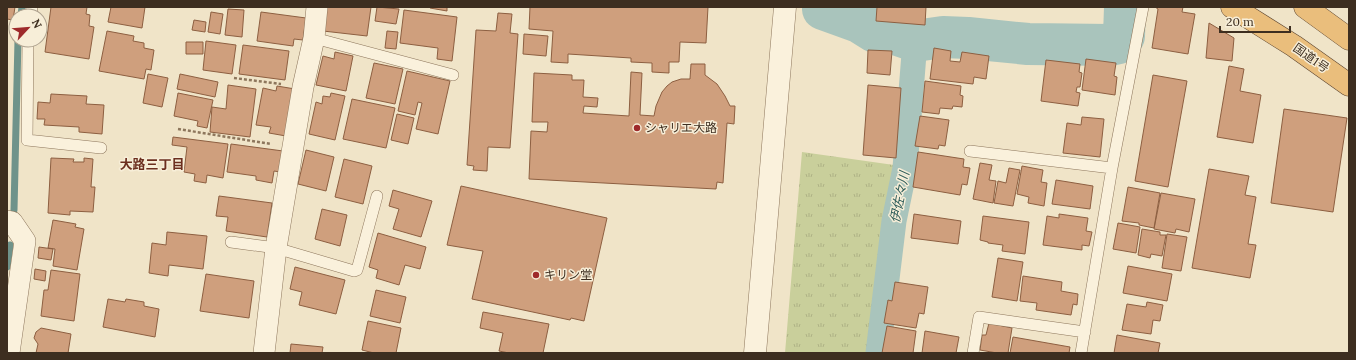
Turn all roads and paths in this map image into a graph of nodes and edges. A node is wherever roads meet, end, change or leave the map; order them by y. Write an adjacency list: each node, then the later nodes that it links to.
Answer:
1 (317, 7): 6 (street)
2 (785, 7): 25 (street)
3 (1143, 7): 17 (lane)
4 (1232, 7): 11 (highway, 国道1号)
5 (1304, 7): 7 (highway)
6 (314, 38): 9 (lane); 12 (street)
7 (1349, 39)
8 (28, 48): 15 (lane)
9 (453, 75)
10 (234, 78): 12 (path)
11 (1349, 85)
12 (303, 88): 14 (street)
13 (178, 129): 14 (path)
14 (293, 147): 21 (street)
15 (101, 148)
16 (970, 151): 17 (lane)
17 (1112, 168): 22 (lane)
18 (377, 196): 21 (lane)
19 (7, 221): 23 (street)
20 (231, 242): 21 (lane)
21 (276, 248): 24 (street)
22 (1085, 332): 26 (lane); 27 (lane)
23 (9, 353)
24 (264, 353)
25 (755, 353)
26 (973, 353)
27 (1081, 353)

